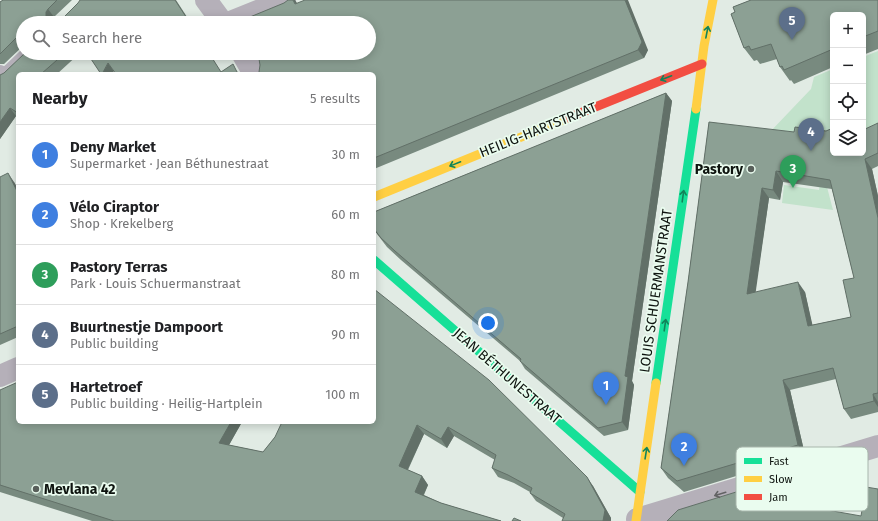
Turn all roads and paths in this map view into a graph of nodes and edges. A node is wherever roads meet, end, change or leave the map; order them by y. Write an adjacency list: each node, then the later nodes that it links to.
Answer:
1 (206, 0): 4 (street)
2 (285, 0): 5 (street)
3 (713, 0): 8 (street, LOUIS SCHUERMANSTRAAT, one-way to 3)
4 (218, 16)
5 (245, 16)
6 (20, 60): 9 (lane)
7 (246, 60): 10 (street)
8 (702, 64): 11 (street, HEILIG-HARTSTRAAT, one-way to 11); 18 (street, LOUIS SCHUERMANSTRAAT, one-way to 8)
9 (0, 72)
10 (253, 72)
11 (376, 196)
12 (376, 262): 18 (street, JEAN BÉTHUNESTRAAT)
13 (16, 369): 14 (street)
14 (0, 376)
15 (878, 446): 16 (street, one-way to 16)
16 (868, 449)
17 (736, 490): 19 (street, one-way to 19)
18 (640, 492): 19 (street, LOUIS SCHUERMANSTRAAT)
19 (637, 520)

